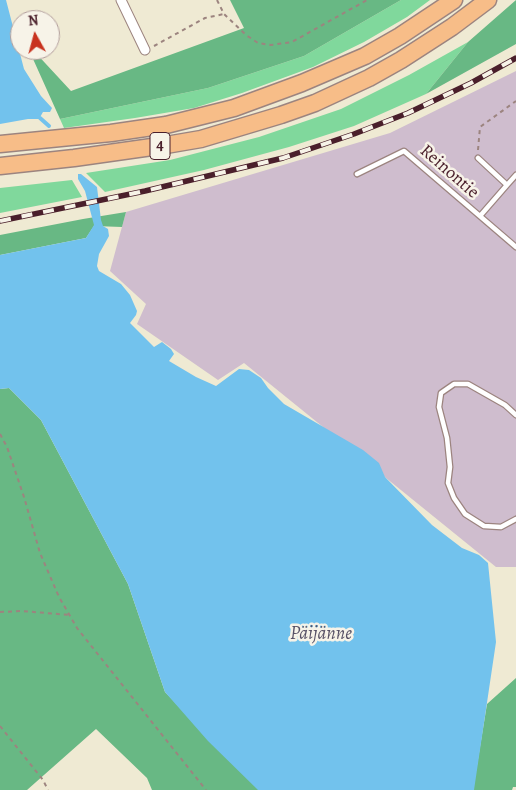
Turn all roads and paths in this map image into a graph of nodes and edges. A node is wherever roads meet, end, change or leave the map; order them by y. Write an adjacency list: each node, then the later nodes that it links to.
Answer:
1 (121, 0): 7 (street)
2 (217, 0): 6 (path)
3 (366, 0): 6 (path)
4 (454, 0): 9 (highway, 4)
5 (488, 0): 11 (highway, 4)
6 (224, 14): 7 (path)
7 (145, 50)
8 (516, 101): 10 (path)
9 (0, 144)
10 (478, 158): 14 (lane)
11 (0, 166)
12 (356, 174): 15 (lane, Reinontie)
13 (516, 175): 14 (lane)
14 (508, 185): 15 (lane)
15 (480, 216): 16 (lane, Reinontie)
16 (516, 248)
17 (516, 415): 19 (lane)
18 (0, 434): 21 (path)
19 (516, 519)
20 (0, 612): 21 (path)
21 (70, 615): 24 (path)
22 (0, 726): 23 (path)
23 (48, 790)
24 (206, 790)

